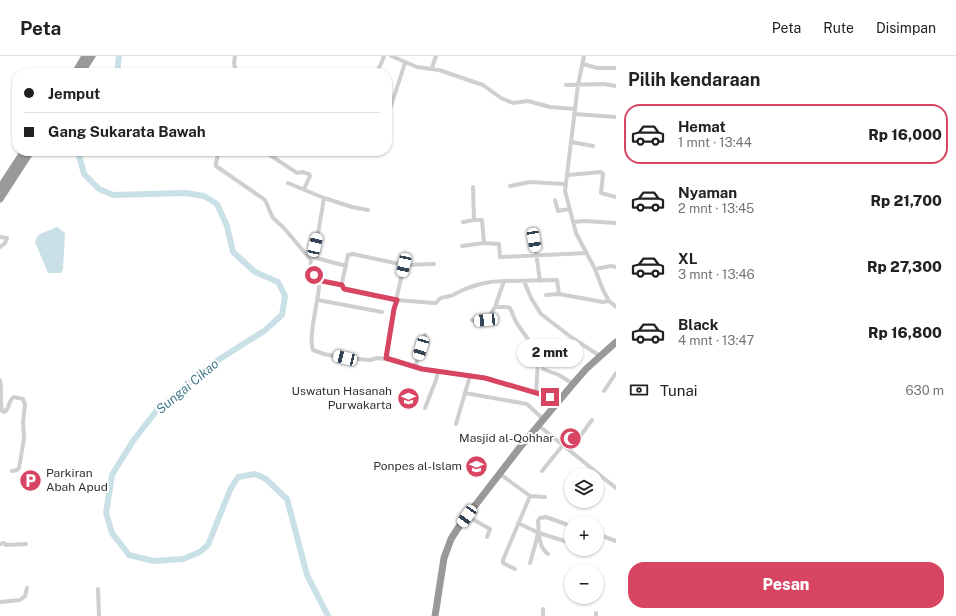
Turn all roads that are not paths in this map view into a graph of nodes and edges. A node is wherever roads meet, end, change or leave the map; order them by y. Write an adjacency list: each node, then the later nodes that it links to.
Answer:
1 (85, 56): 10 (highway)
2 (92, 56): 11 (highway)
3 (235, 56): 12 (street)
4 (384, 56): 13 (street)
5 (391, 56): 8 (street)
6 (436, 56): 14 (street)
7 (584, 56): 9 (street)
8 (405, 63): 14 (street); 19 (street)
9 (583, 64): 15 (street); 17 (street)
10 (78, 68)
11 (85, 68)
12 (235, 68)
13 (379, 68)
14 (432, 68): 20 (street)
15 (616, 68)
16 (566, 85): 17 (street)
17 (578, 85): 18 (street); 20 (street)
18 (616, 86)
19 (392, 96)
20 (575, 112): 21 (street); 22 (street)
21 (616, 117)
22 (571, 142): 23 (street); 28 (street)
23 (592, 146)
24 (21, 156): 33 (highway)
25 (28, 156): 37 (highway)
26 (218, 156): 52 (street)
27 (272, 156): 34 (street)
28 (568, 175): 30 (street); 35 (street)
29 (288, 183): 34 (street)
30 (565, 184): 31 (street); 39 (street)
31 (510, 186)
32 (474, 187): 41 (street)
33 (0, 188)
34 (304, 189): 36 (street)
35 (616, 197)
36 (324, 198): 40 (street); 52 (street)
37 (0, 199)
38 (555, 200): 39 (street)
39 (569, 209): 43 (street)
40 (368, 210)
41 (474, 220): 42 (street); 47 (street)
42 (463, 222)
43 (572, 222): 44 (street); 50 (street)
44 (616, 223)
45 (533, 231): 51 (street)
46 (0, 237): 49 (street)
47 (484, 243): 48 (street); 51 (street)
48 (462, 246)
49 (0, 247)
50 (587, 253): 51 (street); 57 (street)
51 (536, 255): 60 (street)
52 (312, 258): 55 (street); 58 (street)
53 (434, 264): 54 (street)
54 (404, 265): 55 (street); 66 (street)
55 (346, 266): 62 (street)
56 (616, 267): 57 (street)
57 (595, 269): 67 (street)
58 (317, 280): 62 (street); 65 (street)
59 (504, 281): 61 (street); 66 (street); 68 (street)
60 (540, 281): 61 (street); 63 (street)
61 (524, 282): 74 (street)
62 (342, 285): 66 (street)
63 (559, 294): 64 (street); 67 (street)
64 (546, 295)
65 (318, 300): 70 (street); 75 (street)
66 (397, 300): 75 (street)
67 (609, 301): 69 (street)
68 (495, 307): 71 (street); 85 (street)
69 (616, 307)
70 (382, 312)
71 (472, 320)
72 (425, 335): 76 (street)
73 (616, 342): 74 (highway)
74 (600, 356): 82 (highway)
75 (386, 358): 76 (street)
76 (415, 367): 78 (street)
77 (543, 369): 82 (street)
78 (438, 372): 80 (street); 87 (street)
79 (616, 373): 83 (street)
80 (470, 376): 84 (street); 85 (street)
81 (0, 380): 93 (street)
82 (572, 384): 86 (highway)
83 (604, 391)
84 (465, 393): 89 (street); 90 (street)
85 (536, 393): 86 (street)
86 (559, 401): 90 (highway)
87 (425, 408)
88 (592, 420): 92 (street)
89 (456, 424)
90 (541, 424): 91 (street); 95 (highway)
91 (562, 445): 92 (street); 94 (street)
92 (570, 450): 96 (street)
93 (12, 471)
94 (542, 471)
95 (500, 474): 97 (street); 99 (highway)
96 (616, 488)
97 (530, 496): 98 (street); 100 (street)
98 (545, 497)
99 (467, 516): 103 (street); 117 (highway)
100 (518, 523): 102 (street); 111 (street)
101 (564, 524): 102 (street)
102 (539, 533): 105 (street); 109 (street); 110 (street)
103 (487, 537)
104 (604, 537): 106 (street)
105 (564, 541)
106 (616, 541)
107 (0, 544): 108 (street)
108 (26, 544)
109 (548, 554)
110 (530, 563)
111 (515, 569)
112 (26, 588): 114 (street)
113 (98, 589): 116 (street)
114 (0, 602)
115 (544, 609): 118 (street)
116 (99, 616)
117 (435, 616)
118 (543, 616)

